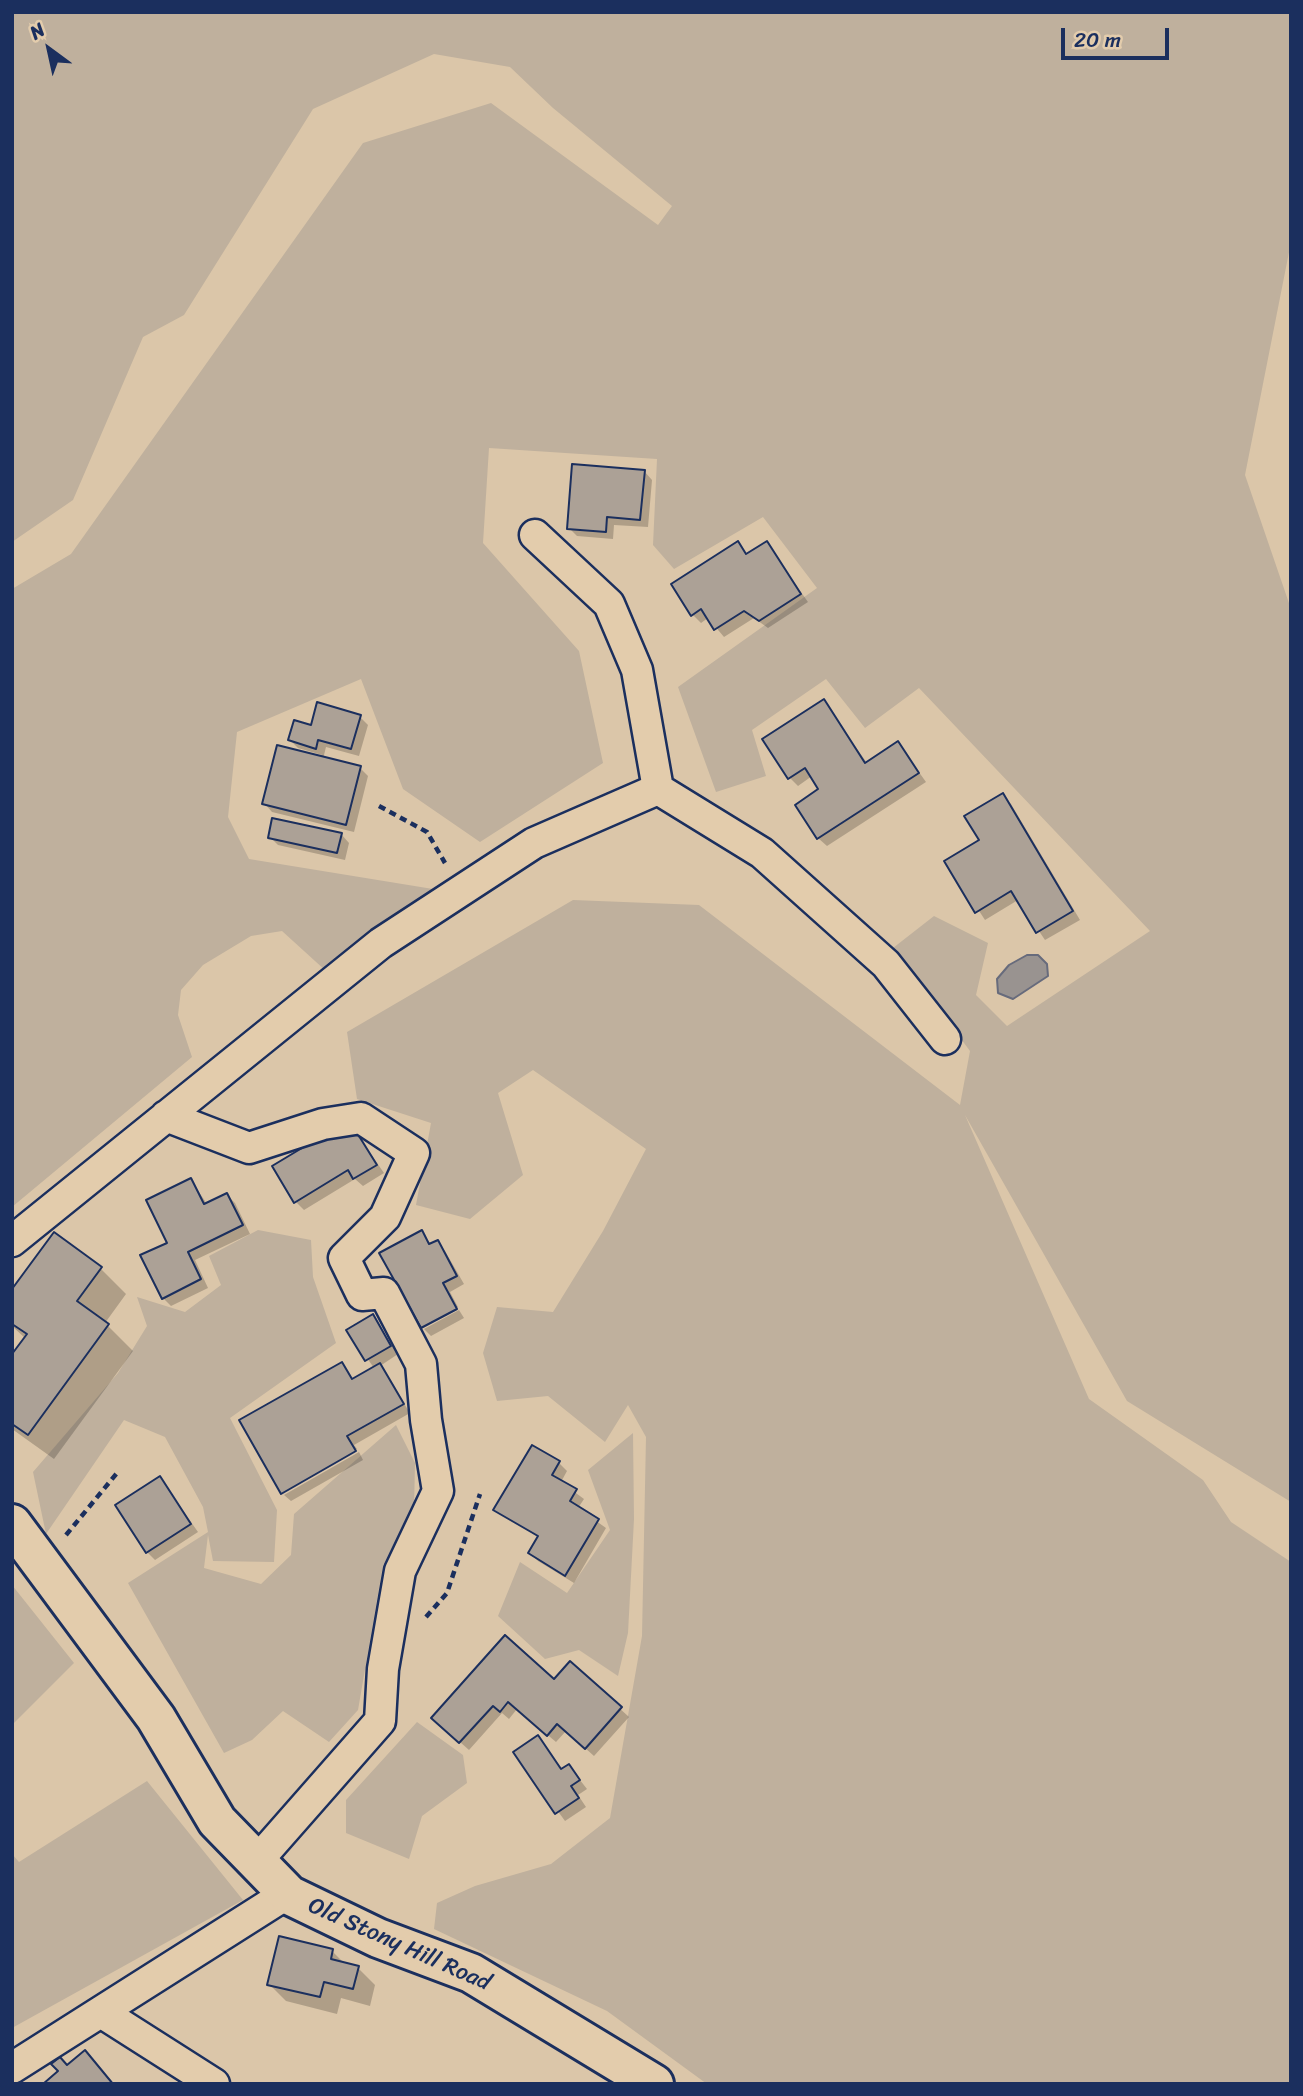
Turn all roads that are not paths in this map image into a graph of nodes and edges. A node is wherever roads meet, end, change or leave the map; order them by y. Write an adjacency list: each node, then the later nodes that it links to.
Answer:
1 (535, 535): 2 (street)
2 (658, 789): 3 (street); 4 (street)
3 (945, 1039)
4 (166, 1116): 5 (street); 7 (street)
5 (12, 1241)
6 (12, 1524): 7 (street, Old Stony Hill Road)
7 (257, 1861): 8 (street, Old Stony Hill Road)
8 (288, 1893): 9 (street); 12 (street, Old Stony Hill Road)
9 (101, 2012): 10 (street); 11 (street)
10 (12, 2068)
11 (214, 2084)
12 (654, 2084)

